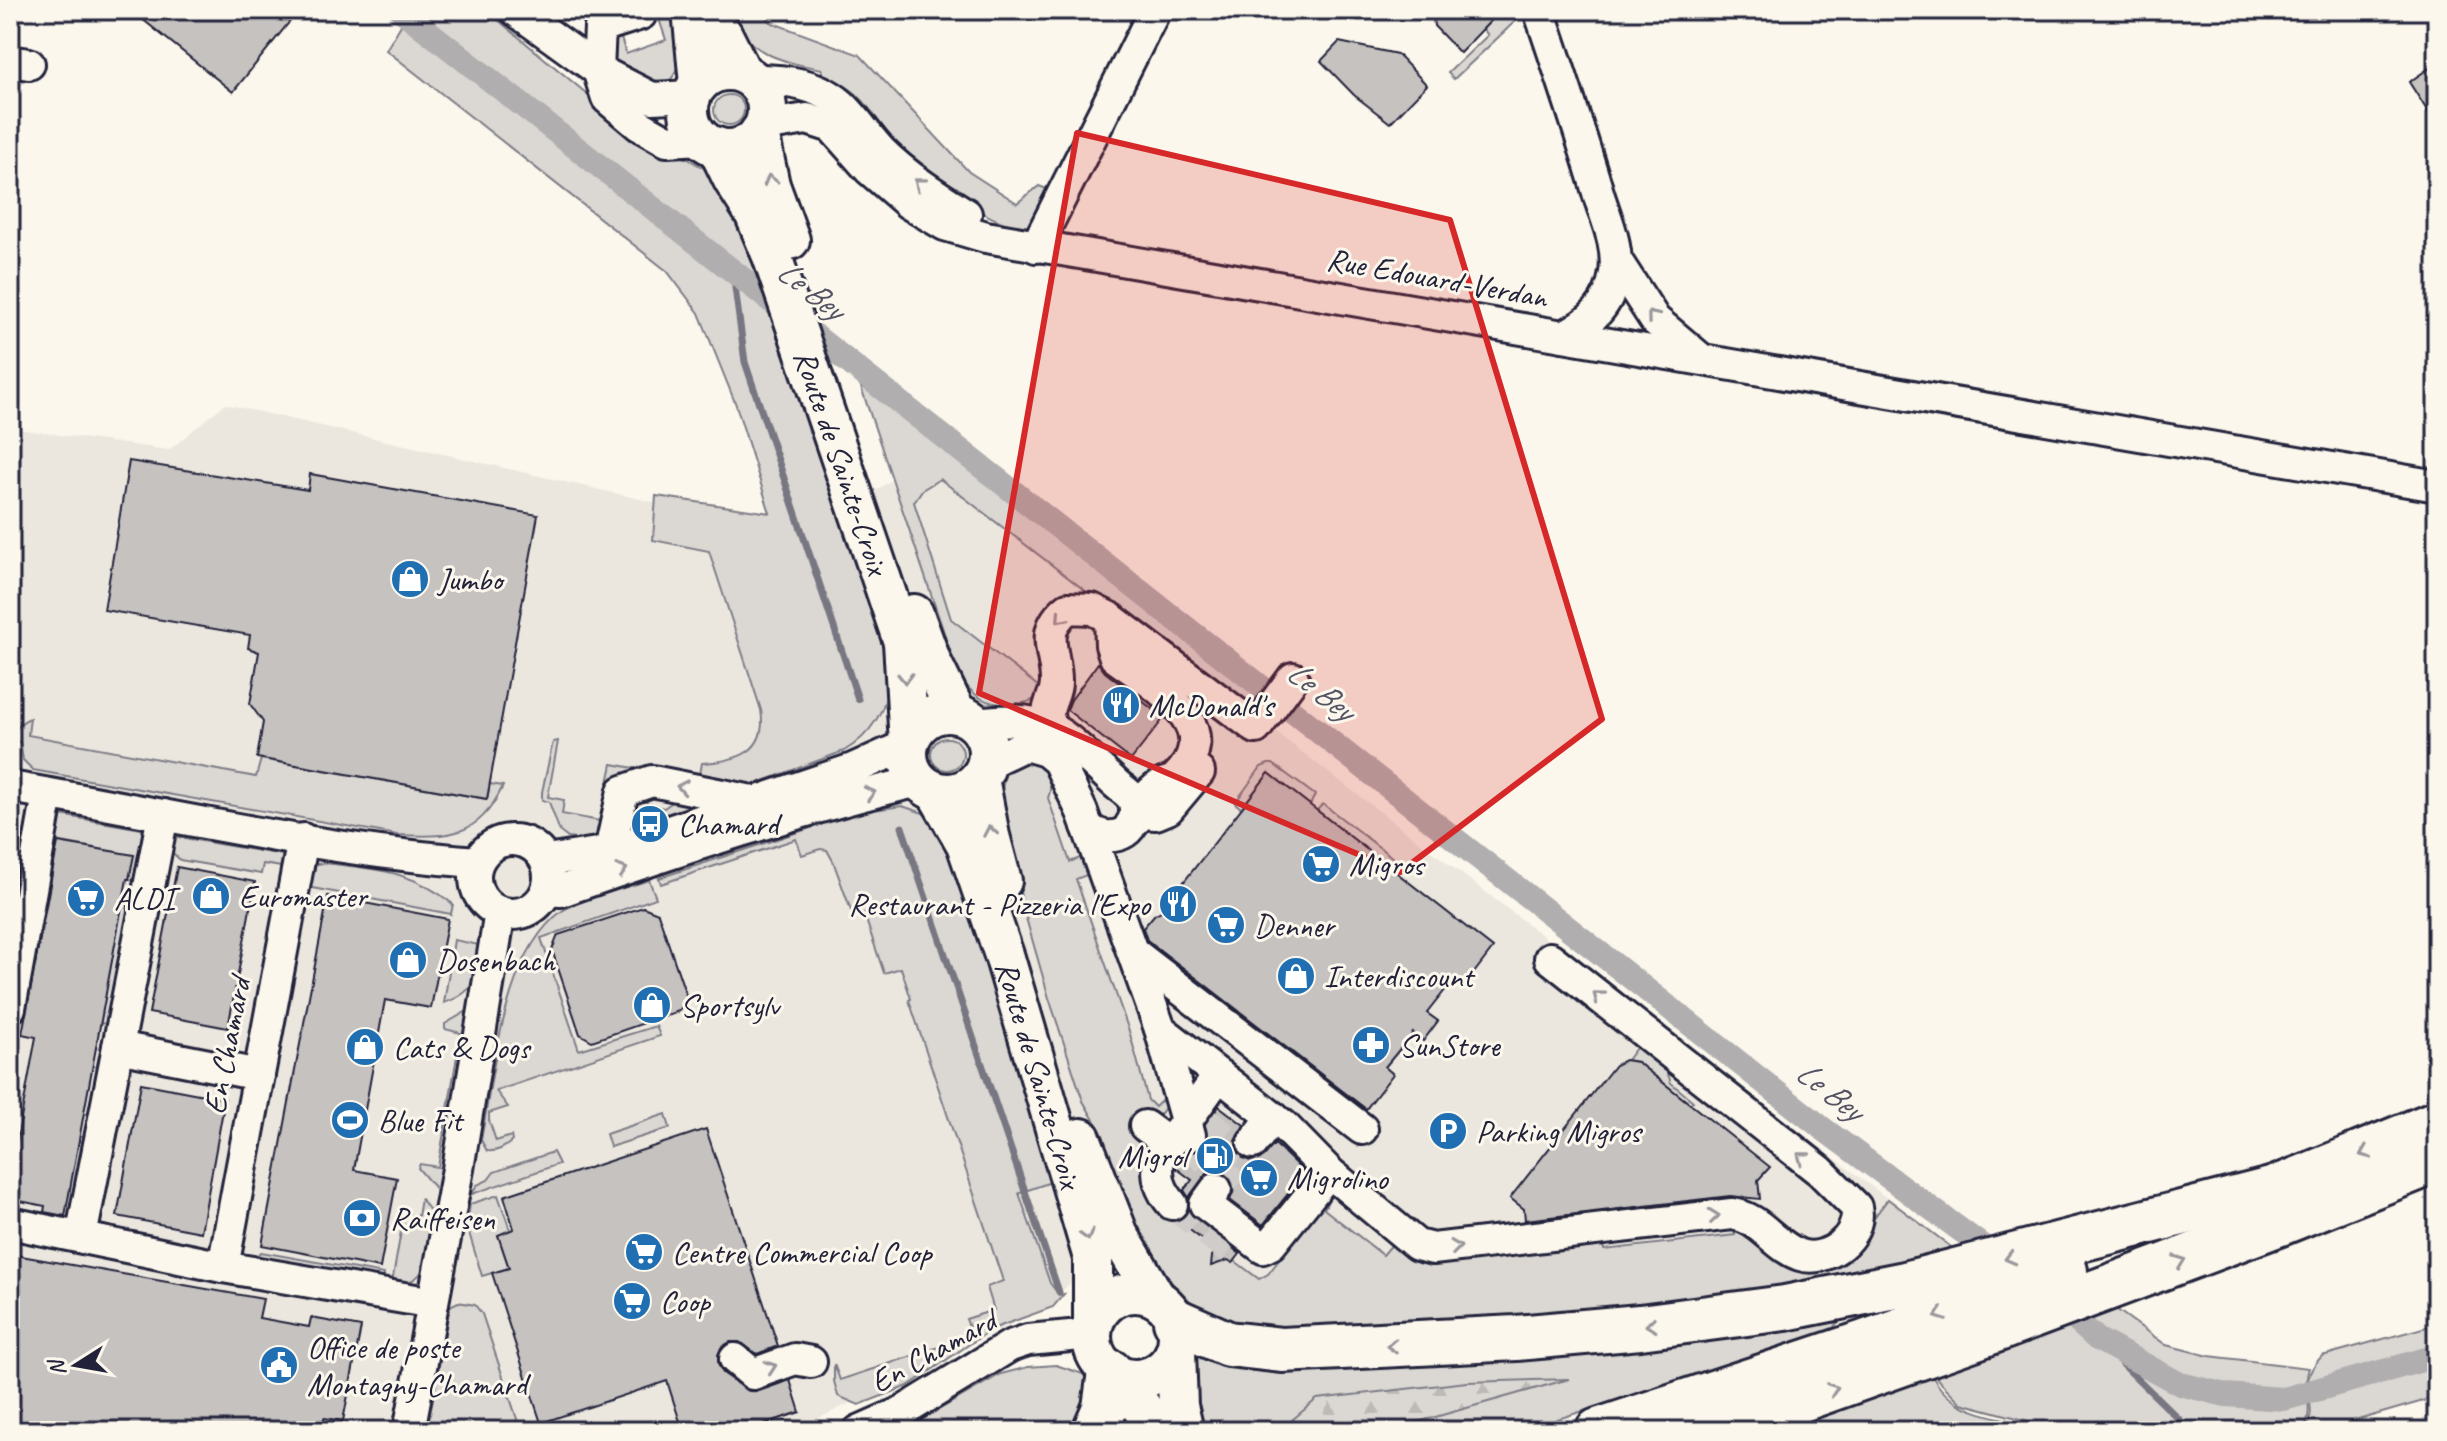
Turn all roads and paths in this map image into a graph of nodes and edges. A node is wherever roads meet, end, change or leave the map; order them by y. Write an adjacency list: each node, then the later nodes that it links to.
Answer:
1 (515, 10): 7 (street)
2 (692, 10): 9 (main road)
3 (706, 10): 8 (main road)
4 (1155, 10): 12 (street)
5 (1539, 10): 13 (street, Rue Edouard-Verdan)
6 (615, 16): 7 (street)
7 (598, 70): 9 (street); 11 (street)
8 (747, 76): 9 (main road); 10 (main road); 12 (street, one-way to 8)
9 (695, 90): 11 (main road)
10 (761, 130): 11 (main road); 12 (street); 20 (main road, Route de Sainte-Croix, one-way to 10)
11 (710, 143): 22 (main road, Route de Sainte-Croix, one-way to 22)
12 (1036, 247): 14 (street, Rue Edouard-Verdan)
13 (1616, 260): 14 (street, Rue Edouard-Verdan); 15 (street, one-way to 13)
14 (1564, 336): 15 (street)
15 (1702, 361): 16 (street)
16 (2437, 486)
17 (1110, 618): 19 (street); 21 (street, one-way to 21); 31 (street)
18 (1293, 678): 19 (street)
19 (1194, 682): 31 (street)
20 (966, 719): 21 (street); 22 (main road); 24 (main road)
21 (1044, 721): 23 (street); 25 (street)
22 (909, 744): 26 (main road); 29 (street)
23 (1058, 761): 24 (street); 32 (street)
24 (983, 770): 26 (main road); 59 (main road, Route de Sainte-Croix, one-way to 24)
25 (1116, 784): 31 (street); 32 (street)
26 (928, 786): 36 (street, one-way to 26); 60 (main road, Route de Sainte-Croix, one-way to 60)
27 (10, 787): 28 (street)
28 (48, 794): 30 (street); 40 (street)
29 (759, 802): 34 (street); 34 (street, one-way to 34)
30 (163, 815): 33 (street); 42 (street)
31 (1134, 816): 32 (street)
32 (1084, 819): 38 (street)
33 (303, 839): 35 (street); 43 (street, En Chamard)
34 (610, 851): 36 (street)
35 (477, 862): 36 (street); 37 (street)
36 (547, 876): 37 (street)
37 (500, 912): 58 (street)
38 (1135, 954): 41 (street); 47 (street)
39 (1550, 958): 51 (street, one-way to 39)
40 (10, 1008)
41 (1160, 1029): 44 (street); 48 (street)
42 (118, 1047): 43 (street); 55 (street)
43 (259, 1075): 57 (street, En Chamard)
44 (1219, 1075): 45 (street); 48 (street)
45 (1273, 1117): 49 (street); 51 (street)
46 (2437, 1123): 52 (highway, one-way to 52)
47 (1362, 1129)
48 (1172, 1134): 51 (street); 53 (street)
49 (1253, 1143)
50 (2437, 1160): 64 (highway, one-way to 50)
51 (1333, 1176): 56 (street)
52 (2275, 1189): 59 (highway, one-way to 59); 64 (highway, one-way to 64)
53 (1172, 1204)
54 (10, 1223): 55 (street)
55 (81, 1237): 57 (street)
56 (1239, 1256)
57 (223, 1267): 58 (street)
58 (433, 1303): 65 (street)
59 (1169, 1324): 60 (main road); 63 (main road); 69 (main road, Route de Sainte-Croix)
60 (1092, 1328): 63 (main road, Route de Sainte-Croix); 66 (street, En Chamard)
61 (735, 1359): 62 (street, one-way to 62)
62 (811, 1362)
63 (1116, 1375): 67 (highway); 68 (main road, Route de Sainte-Croix)
64 (1754, 1399): 70 (highway); 71 (highway)
65 (409, 1431)
66 (859, 1431)
67 (1095, 1431)
68 (1157, 1431)
69 (1184, 1431)
70 (1598, 1431)
71 (1712, 1431)

